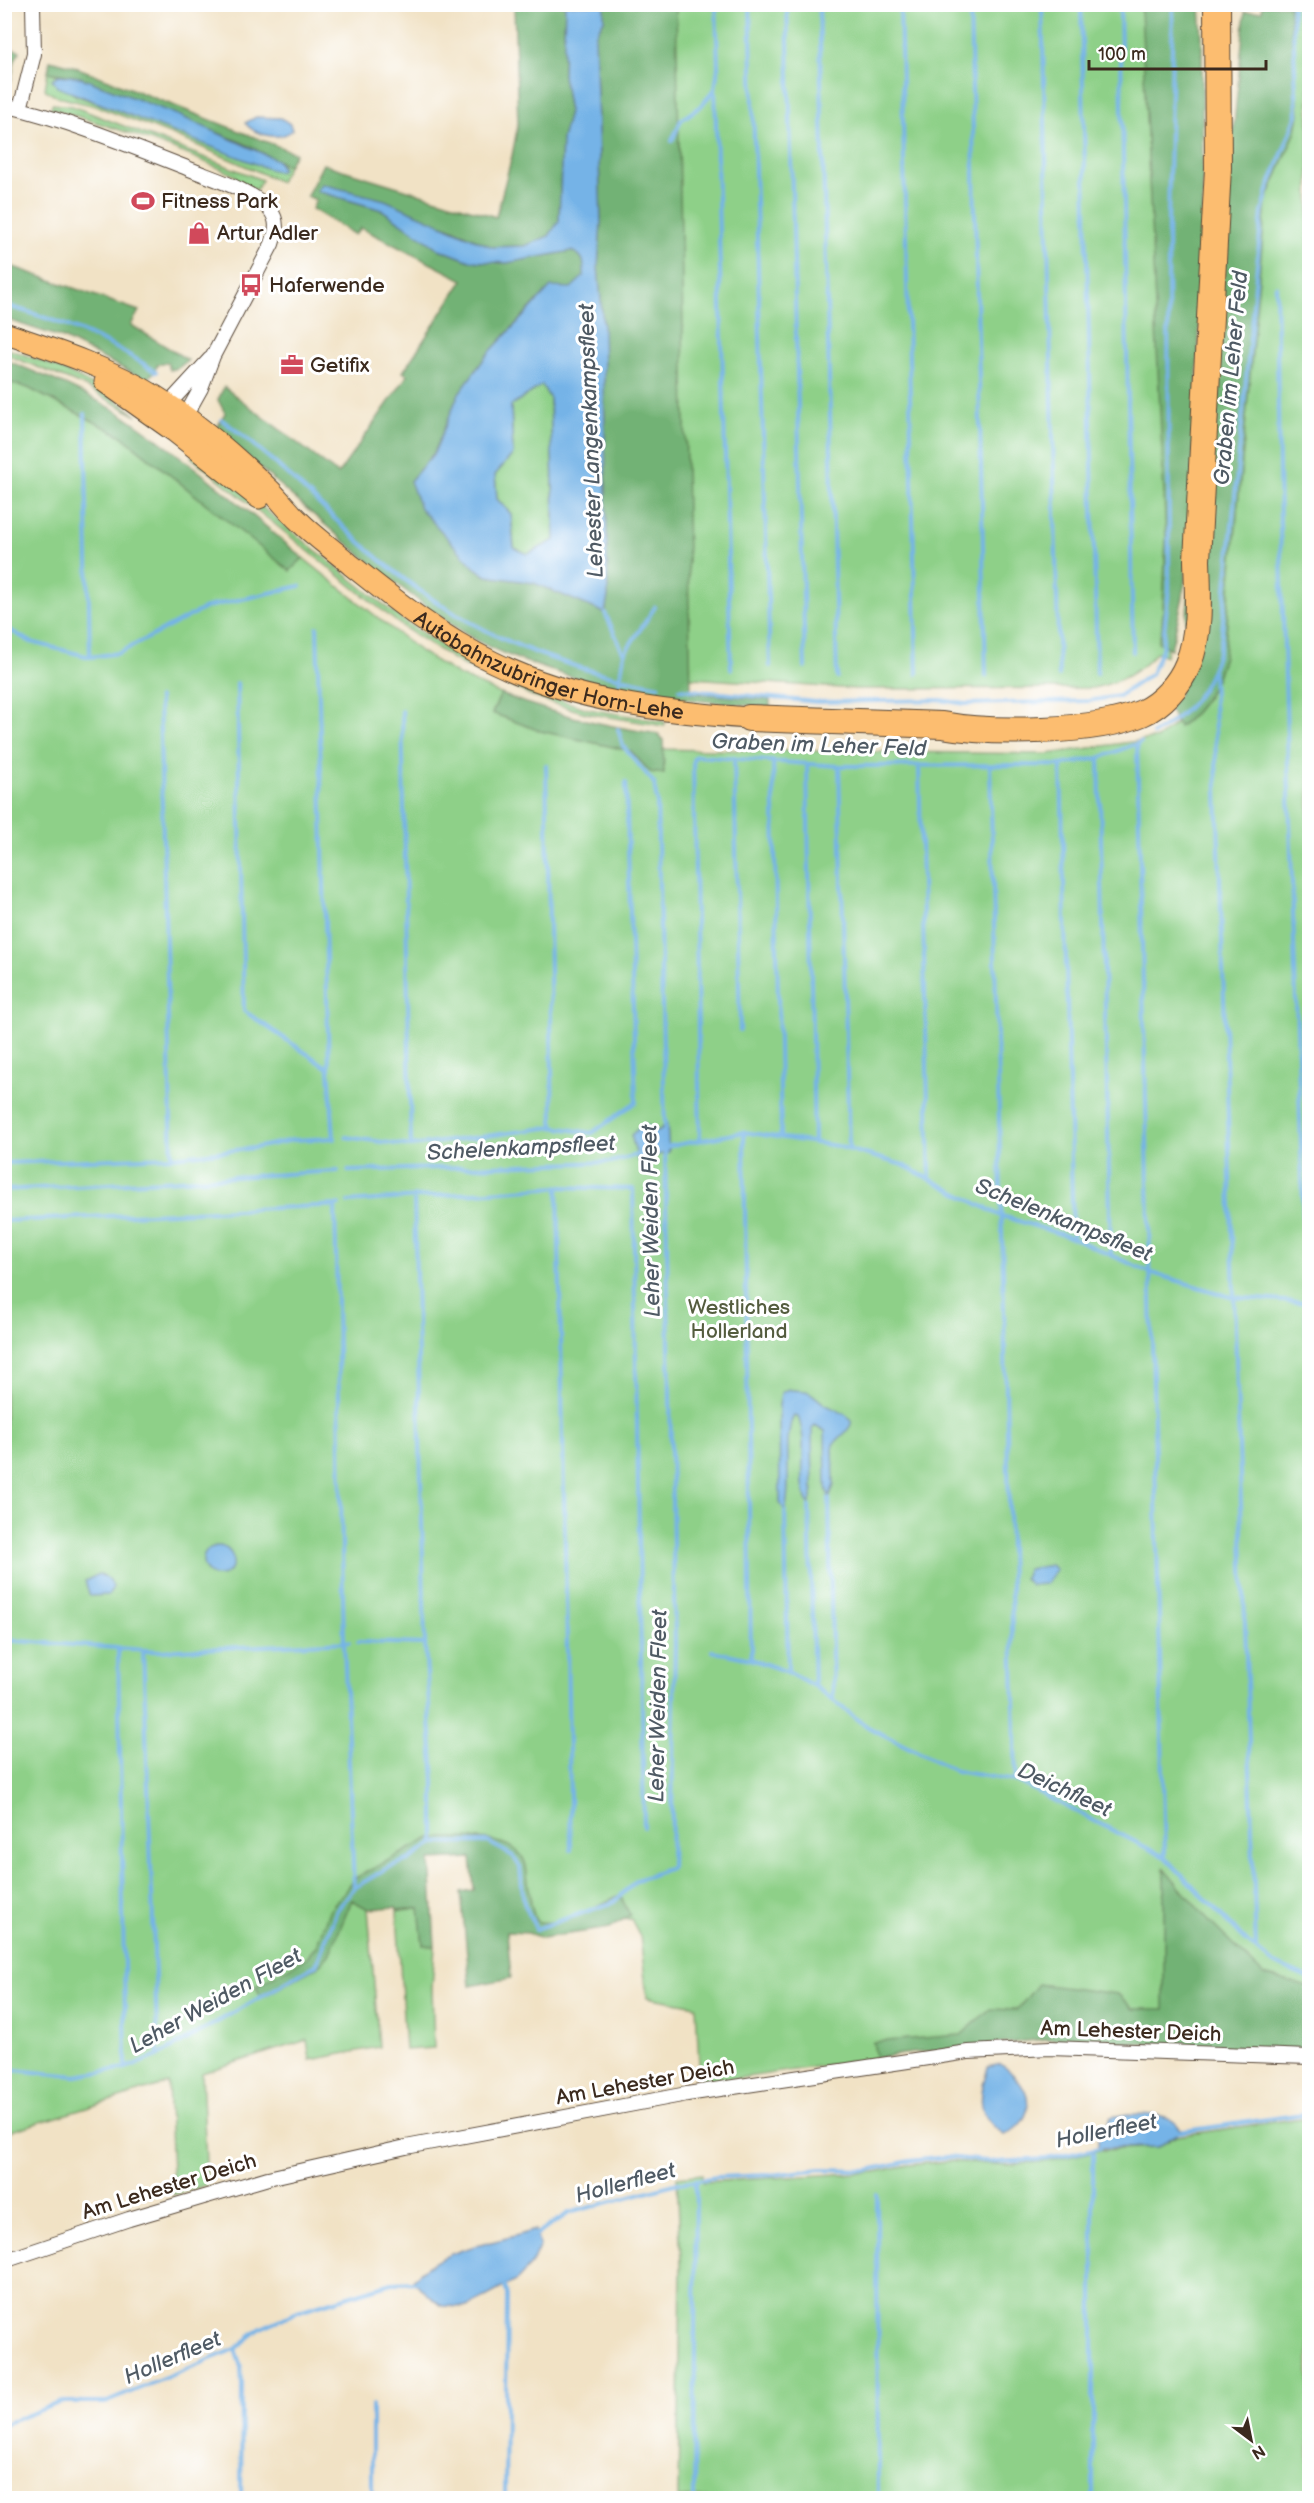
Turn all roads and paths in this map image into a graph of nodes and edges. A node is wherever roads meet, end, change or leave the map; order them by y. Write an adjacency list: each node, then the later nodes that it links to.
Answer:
1 (33, 4): 5 (street)
2 (1217, 4): 6 (highway)
3 (1236, 4): 6 (highway)
4 (4, 105): 5 (street)
5 (20, 109): 8 (street)
6 (1218, 168): 11 (highway, Autobahnzubringer Horn-Lehe)
7 (4, 333): 9 (main road, Autobahnzubringer Horn-Lehe)
8 (213, 356): 9 (street); 10 (street)
9 (162, 411): 10 (main road, Autobahnzubringer Horn-Lehe)
10 (180, 424): 11 (main road, Autobahnzubringer Horn-Lehe)
11 (749, 718)
12 (1310, 2057): 13 (street, Am Lehester Deich)
13 (4, 2261)

